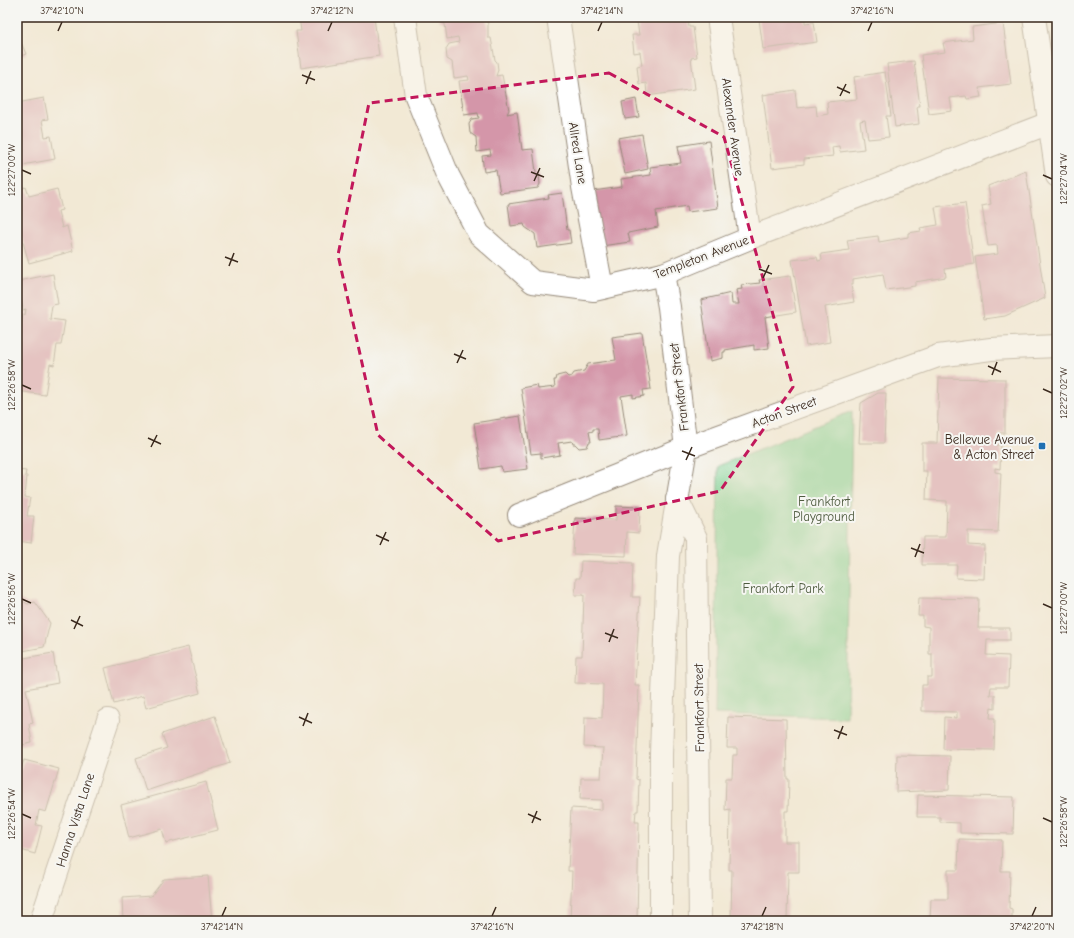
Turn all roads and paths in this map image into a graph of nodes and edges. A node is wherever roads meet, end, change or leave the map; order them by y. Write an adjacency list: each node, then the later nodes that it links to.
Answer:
1 (405, 17): 9 (street, Templeton Avenue)
2 (558, 17): 9 (street, Allred Lane)
3 (718, 17): 7 (street, Alexander Avenue)
4 (1034, 17): 5 (street)
5 (1053, 121): 6 (street); 7 (street, Templeton Avenue)
6 (1057, 176)
7 (750, 238): 8 (street, Templeton Avenue)
8 (663, 274): 9 (street, Templeton Avenue); 11 (street, Frankfort Street)
9 (602, 288)
10 (1057, 346): 11 (street, Acton Street)
11 (686, 448): 12 (street, Frankfort Street); 13 (street, Acton Street)
12 (677, 499): 16 (street, Frankfort Street); 17 (street, Frankfort Street)
13 (519, 515)
14 (108, 720): 15 (street, Hanna Vista Lane)
15 (43, 921)
16 (661, 921)
17 (700, 921)

